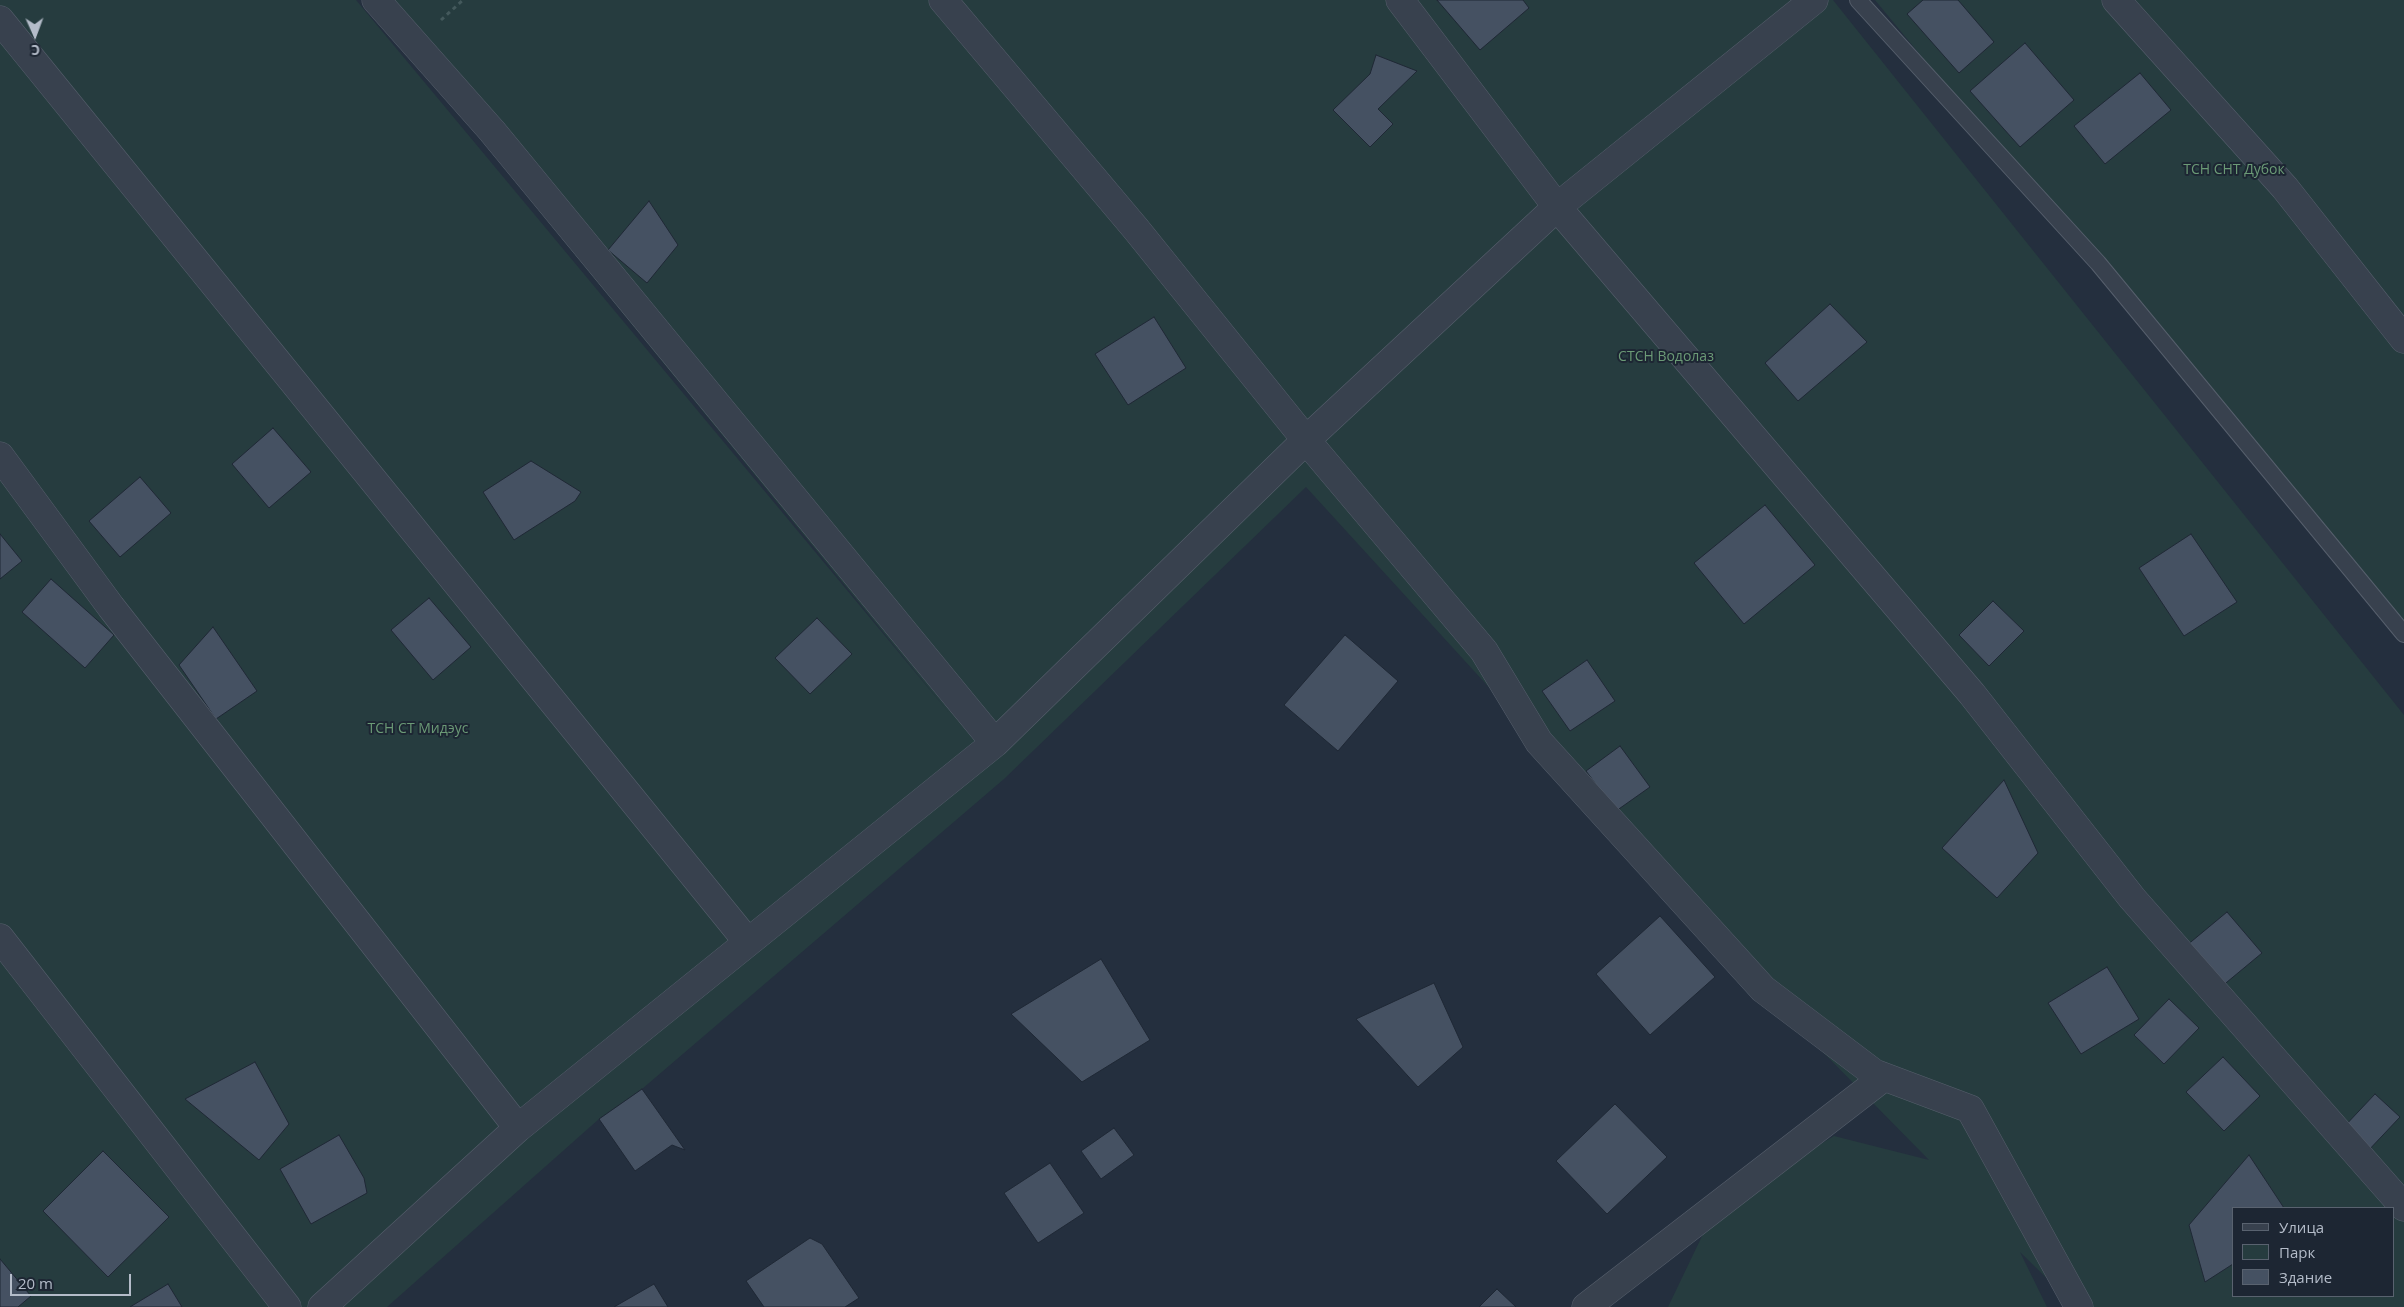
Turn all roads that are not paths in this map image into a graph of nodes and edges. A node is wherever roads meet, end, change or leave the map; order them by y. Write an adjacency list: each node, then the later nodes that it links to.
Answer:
1 (376, 0): 13 (street)
2 (943, 0): 10 (street)
3 (1400, 0): 8 (street)
4 (1814, 0): 8 (street)
5 (1858, 0): 12 (lane)
6 (2116, 0): 9 (street)
7 (0, 20): 15 (street)
8 (1557, 206): 10 (street); 18 (street)
9 (2404, 339)
10 (1306, 440): 13 (street); 16 (street)
11 (0, 456): 17 (street)
12 (2404, 634)
13 (994, 743): 15 (street)
14 (0, 938): 19 (street)
15 (747, 941): 17 (street)
16 (1884, 1076): 21 (street); 22 (street)
17 (518, 1128): 20 (street)
18 (2404, 1207)
19 (287, 1307)
20 (322, 1307)
21 (1586, 1307)
22 (2079, 1307)

